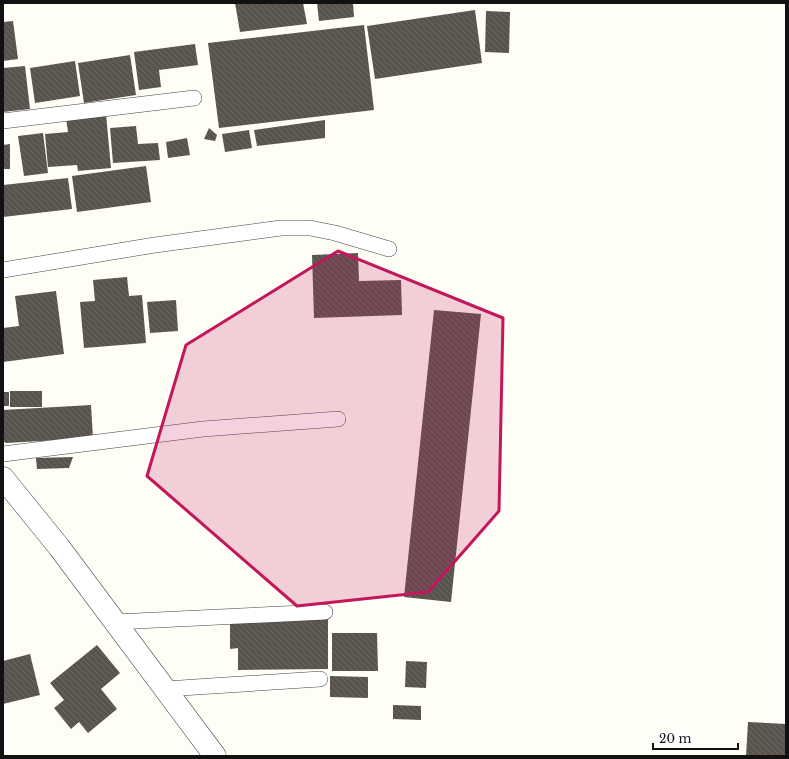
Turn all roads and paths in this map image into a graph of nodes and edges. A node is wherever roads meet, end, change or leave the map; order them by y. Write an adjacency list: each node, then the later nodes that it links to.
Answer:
1 (194, 98): 2 (lane)
2 (3, 121)
3 (389, 249): 4 (lane)
4 (3, 270)
5 (338, 419): 6 (lane)
6 (3, 454)
7 (3, 478): 9 (street)
8 (325, 612): 9 (lane)
9 (115, 622): 11 (street)
10 (320, 679): 11 (lane)
11 (165, 688): 12 (street)
12 (215, 756)

